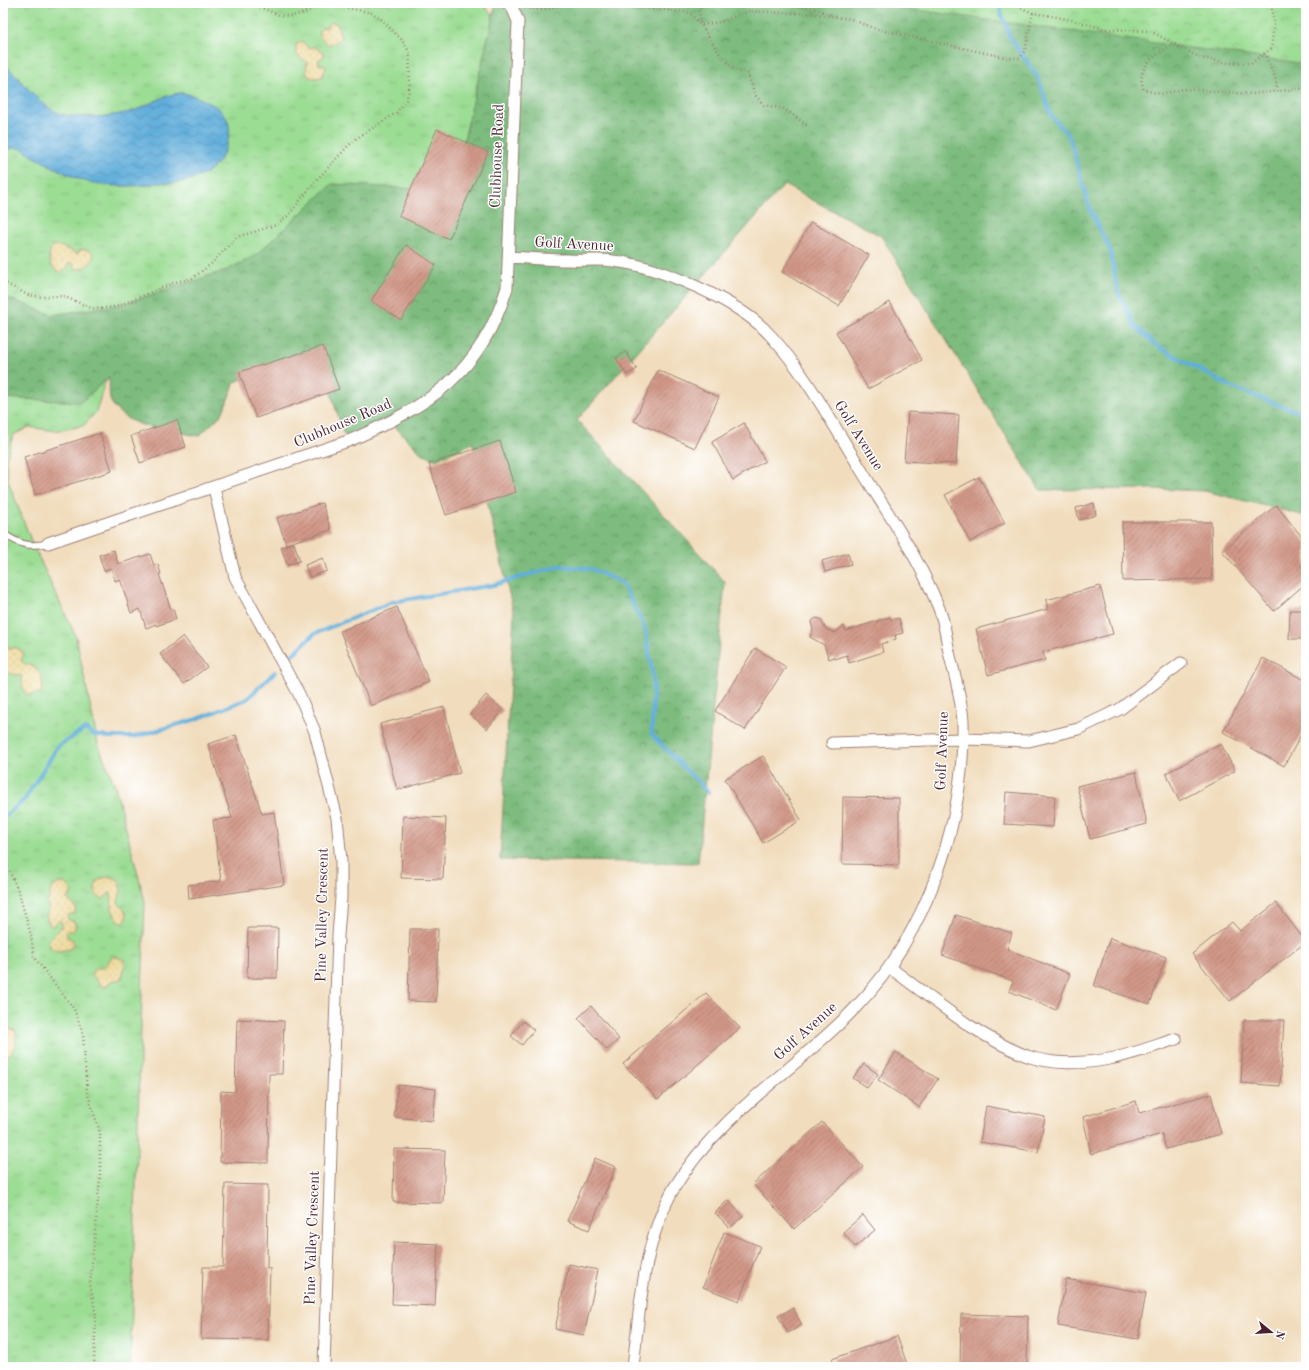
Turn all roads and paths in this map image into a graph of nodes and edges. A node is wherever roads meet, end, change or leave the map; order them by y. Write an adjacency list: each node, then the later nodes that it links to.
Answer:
1 (206, 3): 16 (path)
2 (702, 3): 9 (path)
3 (775, 3): 8 (path)
4 (1010, 3): 7 (path)
5 (1271, 3): 11 (path)
6 (510, 5): 9 (path); 15 (street, Clubhouse Road)
7 (1033, 13): 8 (path); 10 (path)
8 (833, 17): 9 (path)
9 (701, 25): 14 (path)
10 (1174, 44): 11 (path); 13 (path)
11 (1264, 54): 13 (path)
12 (1306, 88): 13 (path)
13 (1278, 92)
14 (810, 127)
15 (509, 257): 17 (street, Clubhouse Road); 21 (street, Golf Avenue)
16 (3, 282)
17 (214, 488): 19 (street, Clubhouse Road); 27 (street, Pine Valley Crescent)
18 (3, 533): 19 (lane)
19 (48, 543)
20 (1180, 663): 21 (street)
21 (962, 739): 22 (street); 24 (street, Golf Avenue)
22 (832, 743)
23 (3, 867): 26 (path)
24 (890, 968): 25 (street); 28 (street, Golf Avenue)
25 (1176, 1039)
26 (95, 1367)
27 (324, 1367)
28 (633, 1367)

